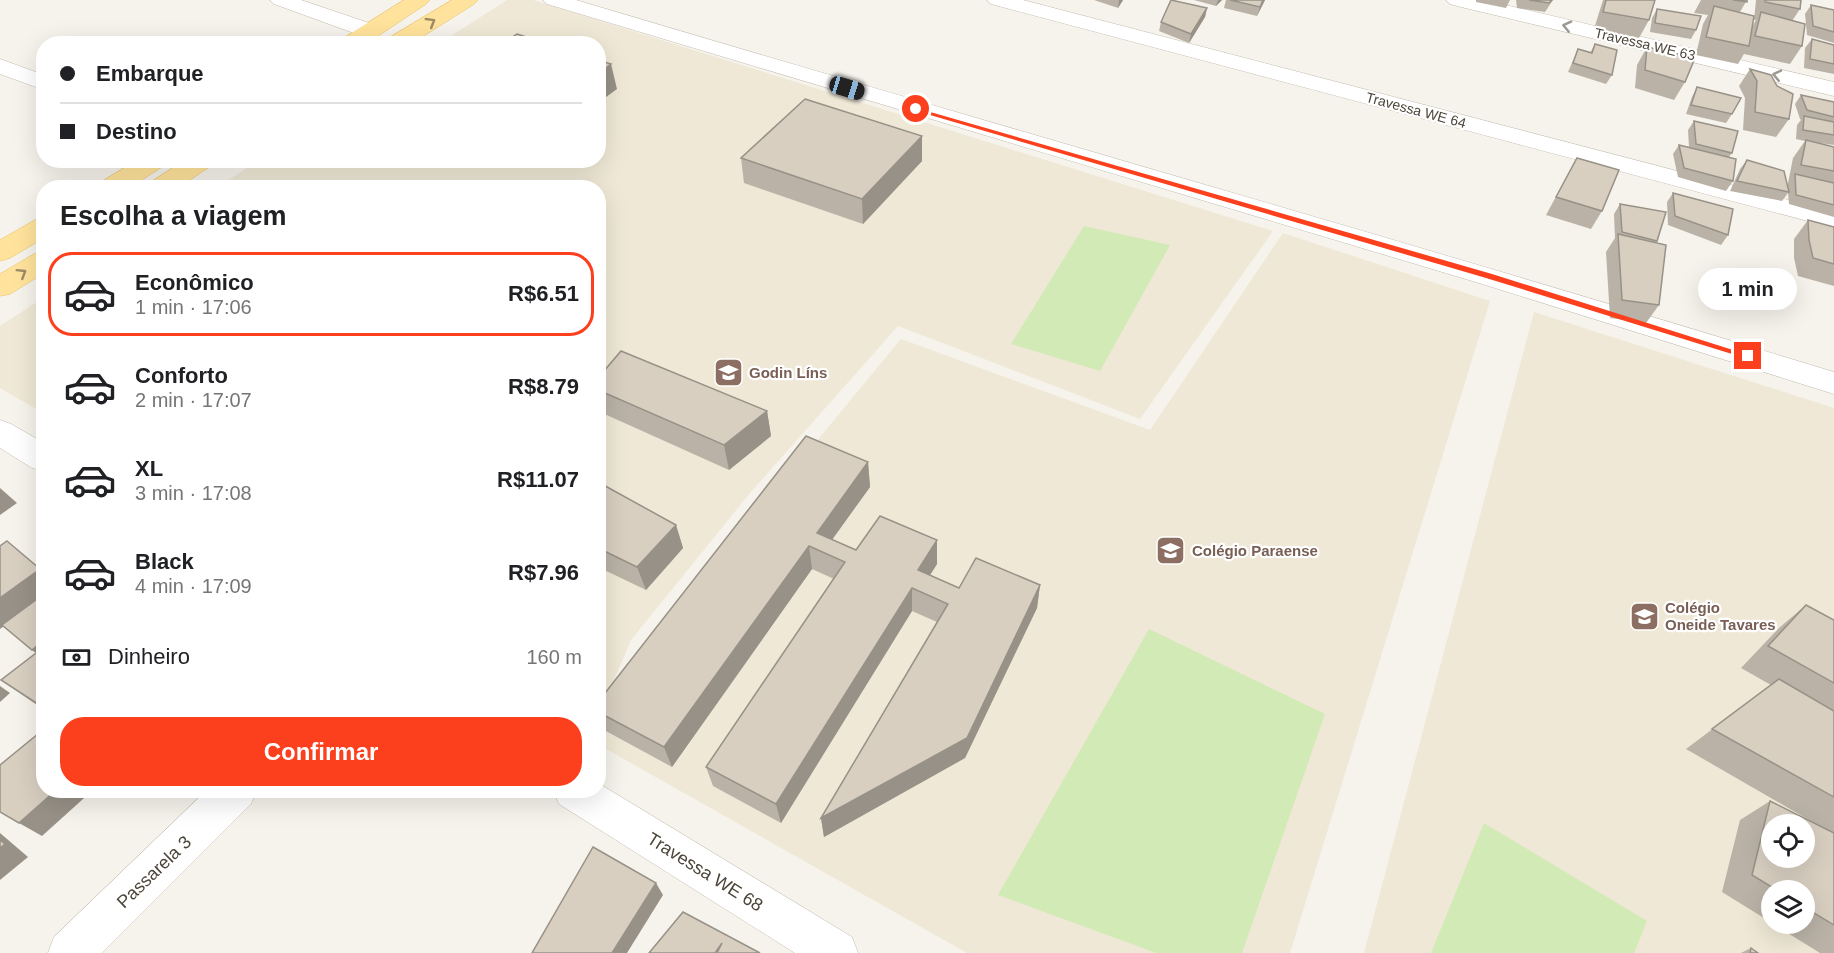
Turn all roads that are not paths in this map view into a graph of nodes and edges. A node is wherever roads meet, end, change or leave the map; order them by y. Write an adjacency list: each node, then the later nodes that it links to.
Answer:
1 (281, 0): 7 (street)
2 (419, 0): 7 (main road)
3 (467, 0): 9 (main road, one-way to 3)
4 (554, 0): 22 (street)
5 (998, 0): 17 (street, Travessa WE 64)
6 (1456, 0): 12 (street, Travessa WE 63, one-way to 6)
7 (370, 31): 8 (main road)
8 (362, 36)
9 (408, 36)
10 (0, 66): 11 (street)
11 (36, 80)
12 (1834, 89)
13 (143, 168): 15 (main road)
14 (191, 168): 16 (main road)
15 (123, 180)
16 (173, 180)
17 (1834, 220)
18 (36, 231): 19 (main road)
19 (0, 252)
20 (36, 265): 21 (main road, one-way to 20)
21 (0, 287)
22 (1834, 383)
23 (0, 432): 24 (street)
24 (36, 454)
25 (229, 798): 27 (street, Passarela 3)
26 (586, 798): 28 (street, Travessa WE 68)
27 (70, 953)
28 (836, 953)

